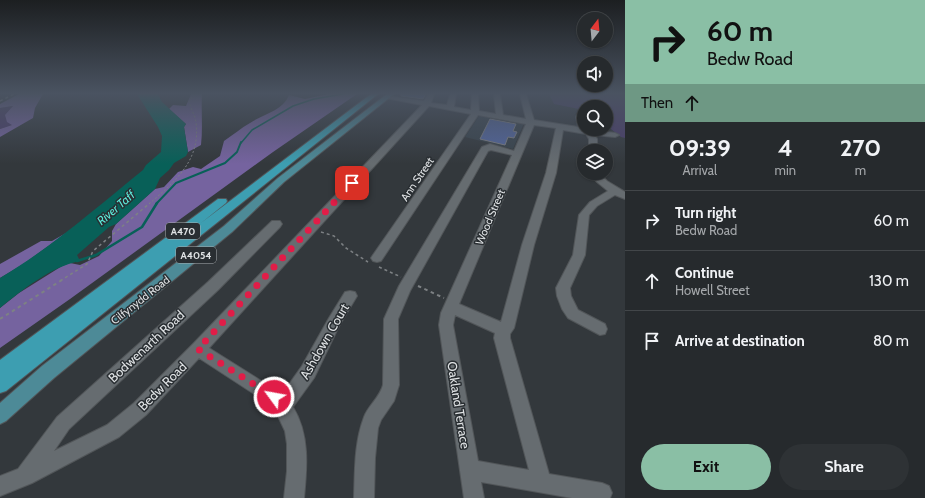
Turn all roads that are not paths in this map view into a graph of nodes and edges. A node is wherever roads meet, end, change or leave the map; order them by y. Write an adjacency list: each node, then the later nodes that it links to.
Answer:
1 (337, 117): 22 (highway, A470)
2 (345, 117): 23 (highway, A470)
3 (362, 117): 25 (main road, Cilfynydd Road / A4054)
4 (414, 117): 21 (street, Bedw Road)
5 (472, 117): 16 (street, Ann Street)
6 (496, 117): 8 (street)
7 (530, 117): 9 (street)
8 (500, 118): 9 (street)
9 (531, 122): 10 (street); 12 (street, Wood Street)
10 (560, 126): 11 (street); 20 (street)
11 (577, 129)
12 (517, 154): 18 (street, Wood Street); 32 (street)
13 (599, 180): 14 (street)
14 (620, 194): 19 (street)
15 (276, 224): 27 (street, Bodwenarth Road)
16 (377, 258)
17 (350, 296): 24 (street, Ashdown Court)
18 (450, 310): 20 (street); 26 (street, Oakland Terrace)
19 (600, 328)
20 (503, 330): 28 (street)
21 (198, 349): 24 (street); 27 (street, Bedw Road)
22 (0, 370)
23 (0, 385)
24 (284, 406): 31 (street)
25 (0, 415)
26 (470, 470): 28 (street); 33 (street, Oakland Terrace)
27 (25, 476): 29 (street, Bedw Road)
28 (542, 483): 30 (street)
29 (0, 486)
30 (602, 493)
31 (294, 498)
32 (364, 498)
33 (474, 498)

